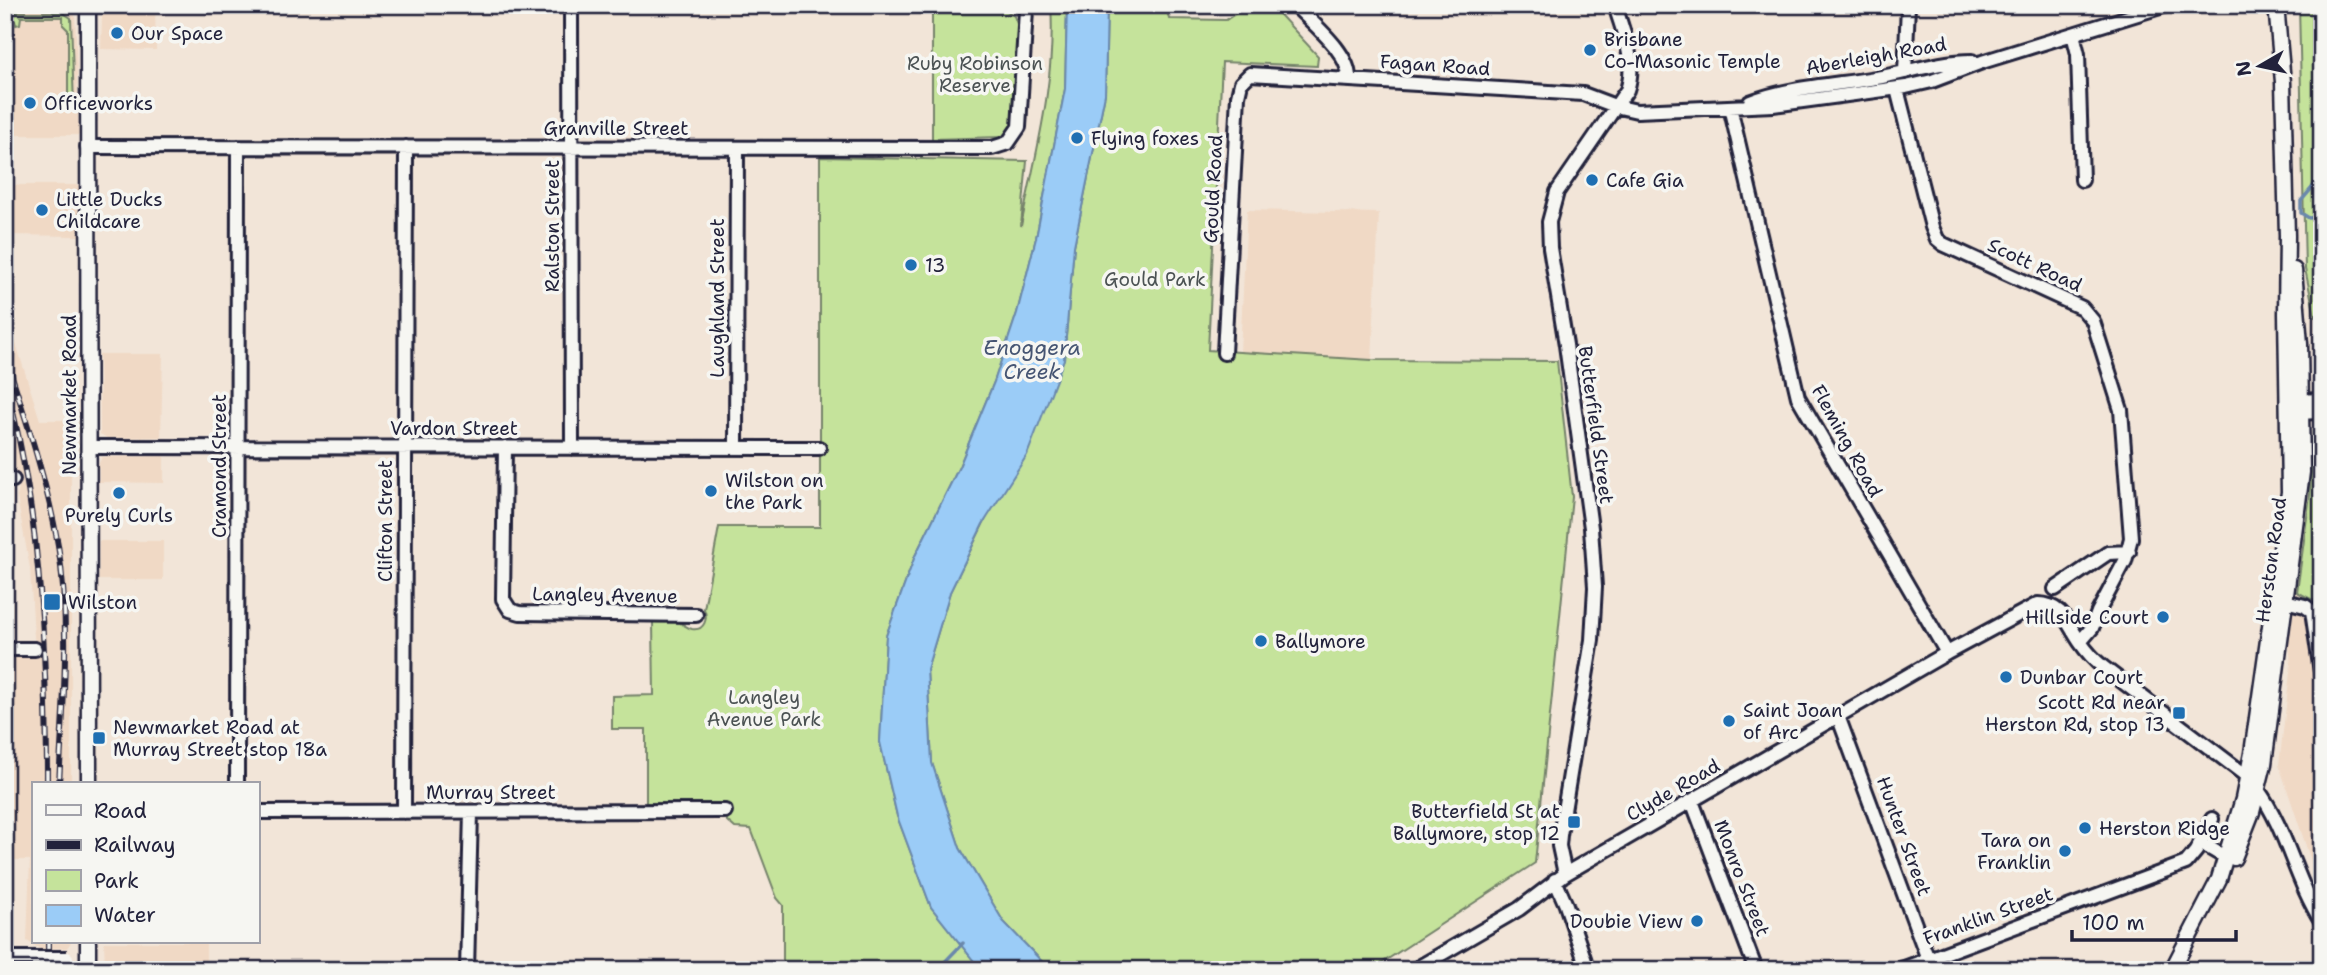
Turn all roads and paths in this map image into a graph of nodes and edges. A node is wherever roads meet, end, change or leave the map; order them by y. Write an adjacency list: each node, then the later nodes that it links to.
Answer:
1 (88, 5): 19 (main road, Newmarket Road)
2 (571, 5): 22 (street, Ralston Street)
3 (1295, 5): 14 (street)
4 (1615, 5): 17 (street, Butterfield Street)
5 (2167, 5): 10 (street, Aberleigh Road)
6 (2276, 5): 15 (main road, Herston Road)
7 (2287, 5): 15 (main road, Herston Road)
8 (1908, 6): 12 (street)
9 (1024, 8): 23 (street, Granville Street)
10 (2073, 34): 11 (street, Aberleigh Road); 24 (street)
11 (1982, 62): 12 (street, Aberleigh Road); 16 (street, Aberleigh Road)
12 (1905, 72): 18 (street, Aberleigh Road)
13 (1250, 75): 14 (street, Fagan Road); 25 (street, Gould Road)
14 (1349, 79): 17 (street, Fagan Road)
15 (2283, 82): 27 (main road, Herston Road)
16 (1897, 89): 18 (street, Aberleigh Road); 36 (street, Scott Road)
17 (1615, 106): 18 (street, Aberleigh Road); 61 (street, Butterfield Street)
18 (1733, 107): 45 (street, Fleming Road)
19 (87, 147): 20 (street, Granville Street); 29 (main road, Newmarket Road)
20 (238, 147): 21 (street, Granville Street); 30 (street, Cramond Street)
21 (405, 147): 22 (street, Granville Street); 31 (street, Clifton Street)
22 (571, 148): 23 (street, Granville Street); 33 (street, Ralston Street)
23 (737, 148): 34 (street, Laughland Street)
24 (2082, 180)
25 (1224, 353)
26 (2322, 400): 27 (street)
27 (2295, 407): 28 (street); 38 (main road, Herston Road); 46 (main road, Herston Road)
28 (2322, 412)
29 (88, 447): 30 (street, Vardon Street); 50 (main road, Newmarket Road)
30 (238, 447): 31 (street, Vardon Street); 51 (street, Cramond Street)
31 (405, 447): 32 (street, Vardon Street); 54 (street, Clifton Street)
32 (505, 447): 33 (street, Vardon Street); 40 (street, Langley Avenue)
33 (572, 447): 34 (street, Vardon Street)
34 (736, 448): 35 (street, Vardon Street)
35 (819, 448)
36 (2129, 552): 37 (street); 39 (street, Scott Road)
37 (2055, 589)
38 (2285, 601): 46 (main road); 47 (street); 52 (main road, Herston Road)
39 (2098, 612): 41 (street); 42 (street, Scott Road)
40 (696, 615)
41 (2067, 621): 42 (street); 45 (street, Clyde Road)
42 (2080, 642): 49 (street)
43 (5, 649): 44 (street)
44 (35, 649)
45 (1947, 653): 48 (street, Clyde Road)
46 (2265, 664): 49 (main road, Herston Road)
47 (2322, 679)
48 (1838, 716): 53 (street, Clyde Road); 69 (street, Hunter Street)
49 (2248, 777): 52 (main road); 62 (main road, Herston Road)
50 (89, 782)
51 (237, 782)
52 (2258, 790): 62 (main road, Herston Road); 64 (street)
53 (1692, 801): 61 (street, Clyde Road); 73 (street, Monro Street)
54 (404, 811): 56 (street, Murray Street); 57 (street, Murray Street)
55 (724, 811): 57 (street, Murray Street)
56 (259, 812)
57 (471, 812): 70 (street)
58 (2212, 819): 59 (street, Franklin Street)
59 (2201, 843): 60 (street); 69 (street, Franklin Street)
60 (2218, 853)
61 (1560, 877): 63 (street, Clyde Road); 65 (street, Butterfield Street)
62 (2219, 879): 75 (main road, Herston Road)
63 (1542, 890): 65 (street); 71 (street, Clyde Road)
64 (2322, 922)
65 (1571, 925): 72 (street)
66 (88, 944): 68 (main road)
67 (5, 958): 68 (street, bridge)
68 (88, 964)
69 (1930, 964): 74 (street, Franklin Street)
70 (467, 970)
71 (1414, 970)
72 (1588, 970)
73 (1756, 970)
74 (1899, 970)
75 (2172, 970)

